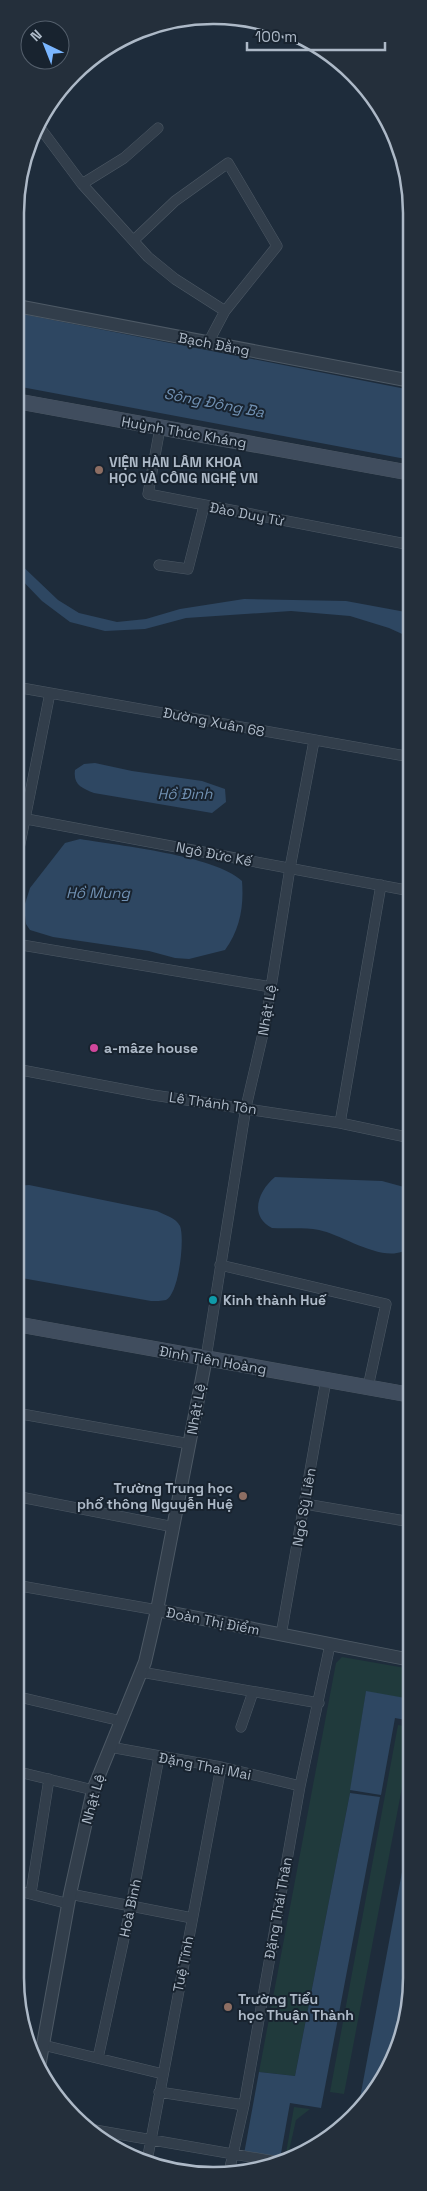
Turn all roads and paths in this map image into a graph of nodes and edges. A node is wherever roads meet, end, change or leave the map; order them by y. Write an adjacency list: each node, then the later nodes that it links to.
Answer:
1 (158, 128): 3 (street)
2 (43, 131): 3 (street)
3 (82, 184): 4 (street)
4 (134, 240): 6 (street); 6 (street)
5 (24, 308): 7 (street, Bạch Đằng)
6 (225, 311): 7 (street)
7 (208, 343): 8 (street, Bạch Đằng)
8 (403, 380)
9 (24, 402): 10 (main road, Huỳnh Thúc Kháng)
10 (160, 428): 11 (main road, Huỳnh Thúc Kháng); 12 (street, Đào Duy Từ)
11 (403, 472)
12 (204, 506): 13 (street, Đào Duy Từ); 14 (street)
13 (403, 544)
14 (159, 565)
15 (24, 688): 16 (street, Đường Xuân 68)
16 (50, 693): 17 (street, Đường Xuân 68); 19 (street)
17 (314, 741): 18 (street, Đường Xuân 68); 21 (street, Nhật Lệ)
18 (403, 756)
19 (24, 801)
20 (24, 819): 21 (street, Ngô Đức Kế)
21 (290, 868): 22 (street, Ngô Đức Kế); 25 (street, Nhật Lệ)
22 (382, 885): 23 (street, Ngô Đức Kế); 28 (street)
23 (403, 889)
24 (24, 945): 25 (street)
25 (271, 987): 27 (street, Nhật Lệ)
26 (24, 1071): 27 (street, Lê Thánh Tôn)
27 (246, 1107): 28 (street, Lê Thánh Tôn); 30 (street, Nhật Lệ)
28 (340, 1123): 29 (street, Lê Thánh Tôn)
29 (403, 1136)
30 (220, 1265): 32 (street, Nhật Lệ); 34 (street)
31 (24, 1325): 32 (main road, Đinh Tiên Hoàng)
32 (206, 1358): 33 (main road, Đinh Tiên Hoàng); 37 (street, Nhật Lệ)
33 (326, 1380): 34 (main road, Đinh Tiên Hoàng); 39 (street, Ngô Sỹ Liên)
34 (368, 1388): 35 (main road, Đinh Tiên Hoàng)
35 (403, 1394)
36 (24, 1414): 37 (street)
37 (190, 1444): 41 (street, Nhật Lệ)
38 (24, 1498): 41 (street)
39 (305, 1504): 40 (street); 44 (street, Ngô Sỹ Liên)
40 (403, 1521)
41 (174, 1527): 43 (street, Nhật Lệ)
42 (24, 1587): 43 (street, Đoàn Thị Điểm)
43 (157, 1610): 44 (street, Đoàn Thị Điểm); 47 (street, Nhật Lệ)
44 (280, 1635): 45 (street, Đoàn Thị Điểm)
45 (330, 1645): 46 (street, Đoàn Thị Điểm); 50 (street, Đặng Thái Thân)
46 (403, 1659)
47 (140, 1672): 48 (street); 51 (street, Nhật Lệ)
48 (253, 1692): 50 (street); 52 (street)
49 (24, 1698): 51 (street)
50 (319, 1703): 58 (street, Đặng Thái Thân)
51 (121, 1720): 53 (street, Nhật Lệ)
52 (241, 1727)
53 (110, 1747): 54 (street, Đặng Thai Mai); 59 (street, Nhật Lệ)
54 (159, 1757): 55 (street, Đặng Thai Mai); 63 (street, Hoà Bình)
55 (221, 1767): 58 (street, Đặng Thai Mai); 64 (street, Tuệ Tĩnh)
56 (24, 1773): 57 (street)
57 (48, 1779): 59 (street); 61 (street)
58 (300, 1786): 70 (street, Đặng Thái Thân)
59 (92, 1790): 62 (street, Nhật Lệ)
60 (24, 1892): 61 (street)
61 (31, 1893): 62 (street)
62 (70, 1899): 63 (street); 65 (street, Nhật Lệ)
63 (131, 1906): 64 (street); 67 (street, Hoà Bình)
64 (192, 1918): 68 (street, Tuệ Tĩnh)
65 (43, 2045): 66 (street, Nhật Lệ); 67 (street)
66 (41, 2056)
67 (98, 2058): 68 (street)
68 (162, 2074): 69 (street, Tuệ Tĩnh)
69 (159, 2092): 70 (street); 72 (street, Tuệ Tĩnh)
70 (244, 2105): 73 (street, Đặng Thái Thân)
71 (102, 2131): 72 (street)
72 (152, 2139): 73 (street); 74 (street, Tuệ Tĩnh)
73 (232, 2154): 75 (street); 76 (street, Đặng Thái Thân)
74 (148, 2155)
75 (266, 2160)
76 (230, 2167)

